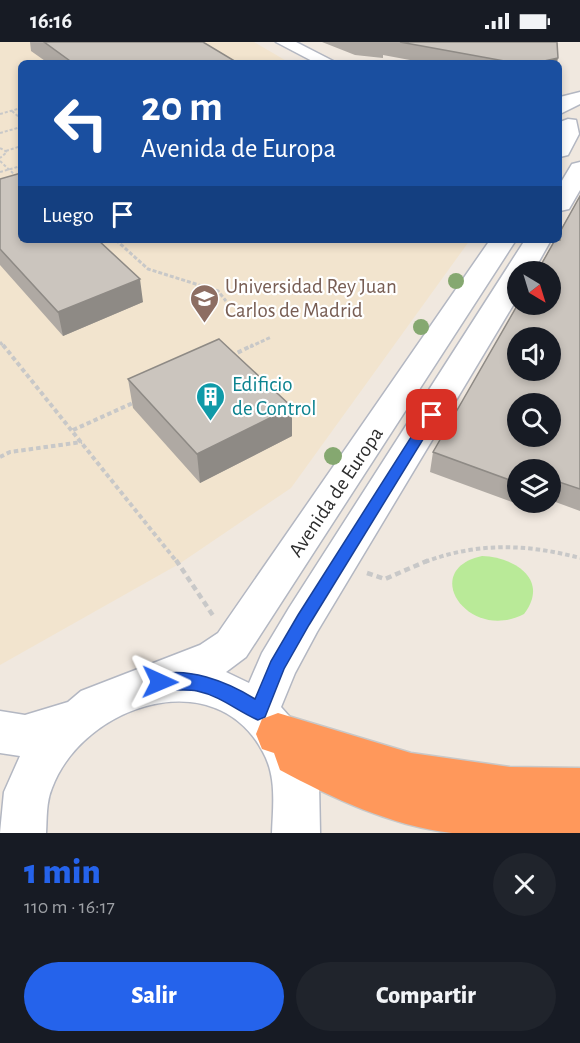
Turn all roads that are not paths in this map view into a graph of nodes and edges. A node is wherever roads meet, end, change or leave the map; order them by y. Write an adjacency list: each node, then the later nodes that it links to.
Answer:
1 (284, 42): 2 (street)
2 (323, 60)
3 (580, 98): 4 (street)
4 (564, 115): 5 (street)
5 (562, 146)
6 (580, 169): 7 (street)
7 (562, 200)
8 (501, 243): 12 (street, Avenida de Europa)
9 (536, 243): 10 (street, Avenida de Europa)
10 (525, 261)
11 (507, 291): 15 (street, Avenida de Europa)
12 (160, 682): 13 (street); 15 (street)
13 (74, 720): 14 (street); 18 (street)
14 (0, 732)
15 (276, 732): 16 (highway); 17 (highway); 19 (street)
16 (580, 791)
17 (580, 828)
18 (22, 833)
19 (296, 833)

